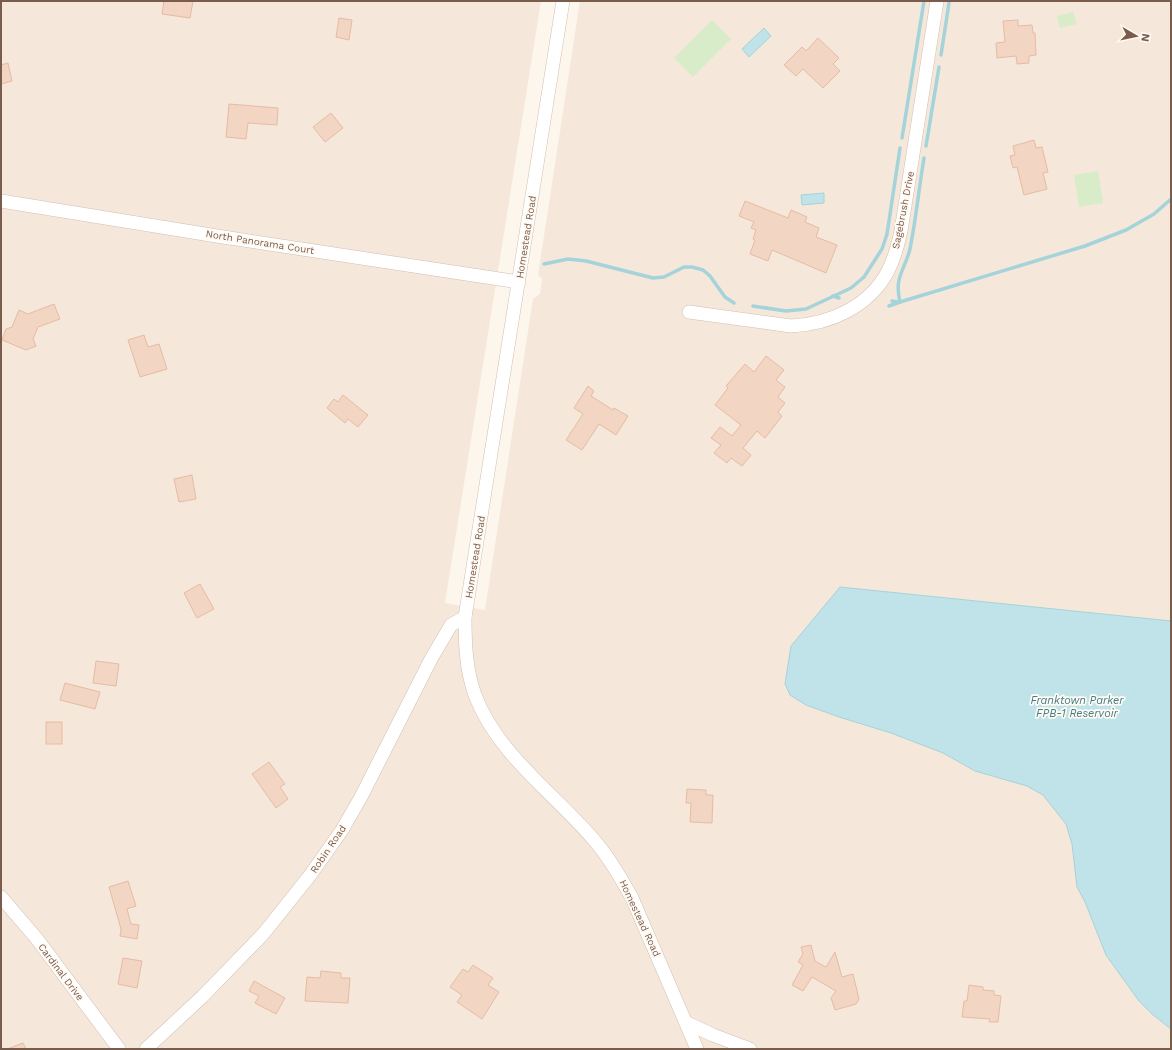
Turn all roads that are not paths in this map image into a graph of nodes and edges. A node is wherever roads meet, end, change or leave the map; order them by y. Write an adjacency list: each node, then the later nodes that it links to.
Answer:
1 (563, 1): 4 (street, Homestead Road)
2 (937, 1): 5 (street, Sagebrush Drive)
3 (1, 201): 4 (street, North Panorama Court)
4 (519, 282): 6 (street, Homestead Road)
5 (689, 312)
6 (465, 617): 8 (street, Homestead Road); 10 (street, Robin Road)
7 (1, 897): 9 (street, Cardinal Drive)
8 (687, 1023): 11 (street, Homestead Road); 12 (street)
9 (119, 1049)
10 (146, 1049)
11 (697, 1049)
12 (750, 1049)

